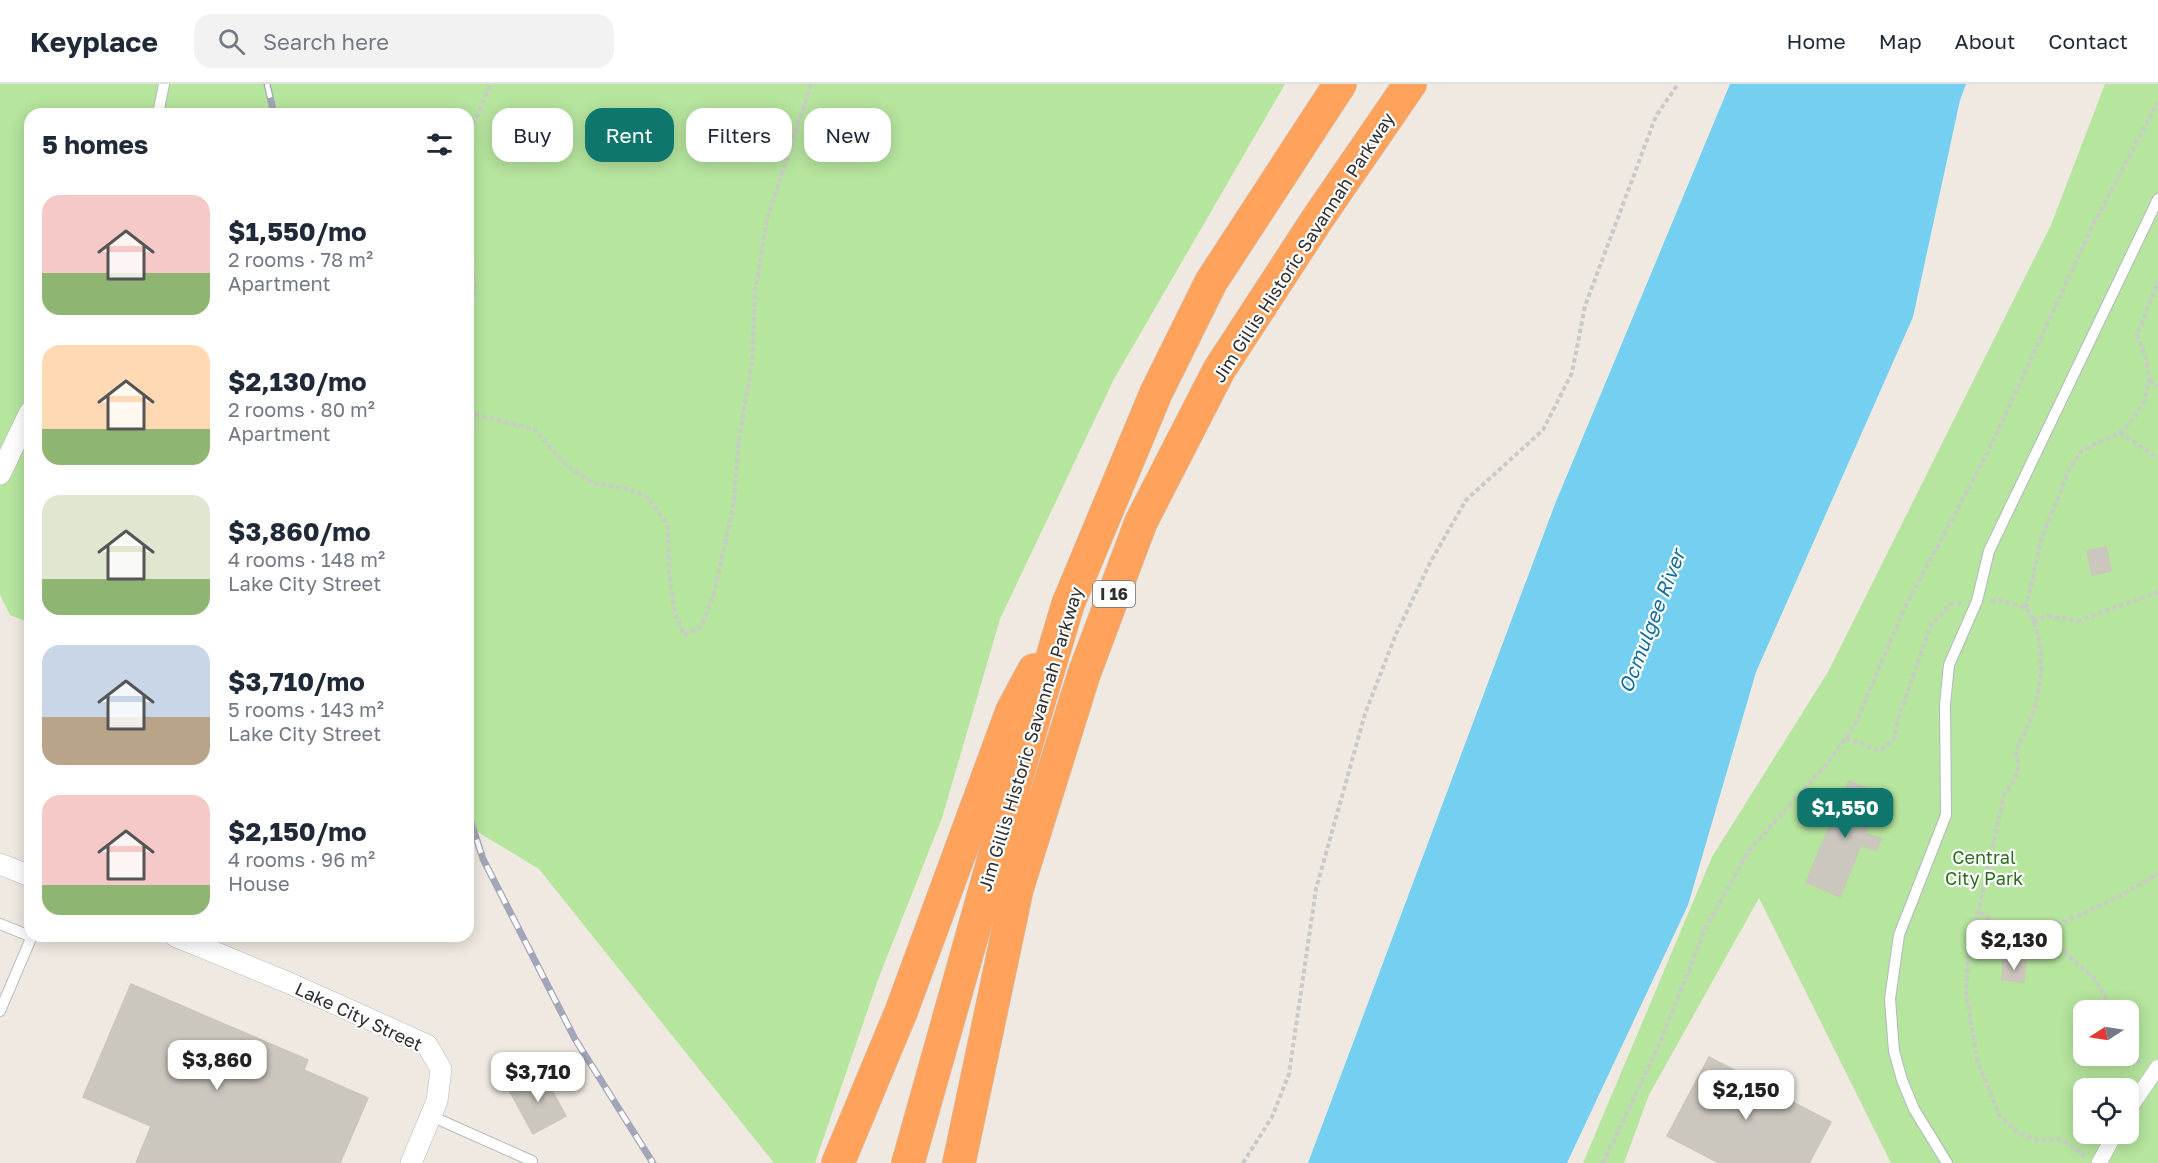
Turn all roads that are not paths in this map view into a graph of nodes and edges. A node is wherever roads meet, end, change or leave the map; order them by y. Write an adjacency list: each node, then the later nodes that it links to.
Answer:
1 (164, 84): 4 (lane)
2 (1340, 84): 8 (highway, Jim Gillis Historic Savannah Parkway / I 16)
3 (1410, 84): 24 (highway, Jim Gillis Historic Savannah Parkway / I 16)
4 (159, 108)
5 (2158, 199): 25 (lane)
6 (24, 424): 7 (street)
7 (0, 474)
8 (1068, 604): 22 (highway); 23 (highway, Jim Gillis Historic Savannah Parkway / I 16)
9 (0, 864): 10 (street)
10 (24, 874)
11 (0, 924): 12 (lane)
12 (24, 934)
13 (30, 942): 15 (lane)
14 (190, 942): 18 (street, Lake City Street)
15 (0, 1011)
16 (2158, 1067): 17 (street)
17 (2139, 1096)
18 (431, 1116): 20 (lane); 21 (street, Lake City Street)
19 (2109, 1144): 26 (street)
20 (532, 1161)
21 (411, 1163)
22 (838, 1163)
23 (909, 1163)
24 (959, 1163)
25 (1947, 1163)
26 (2099, 1163)

